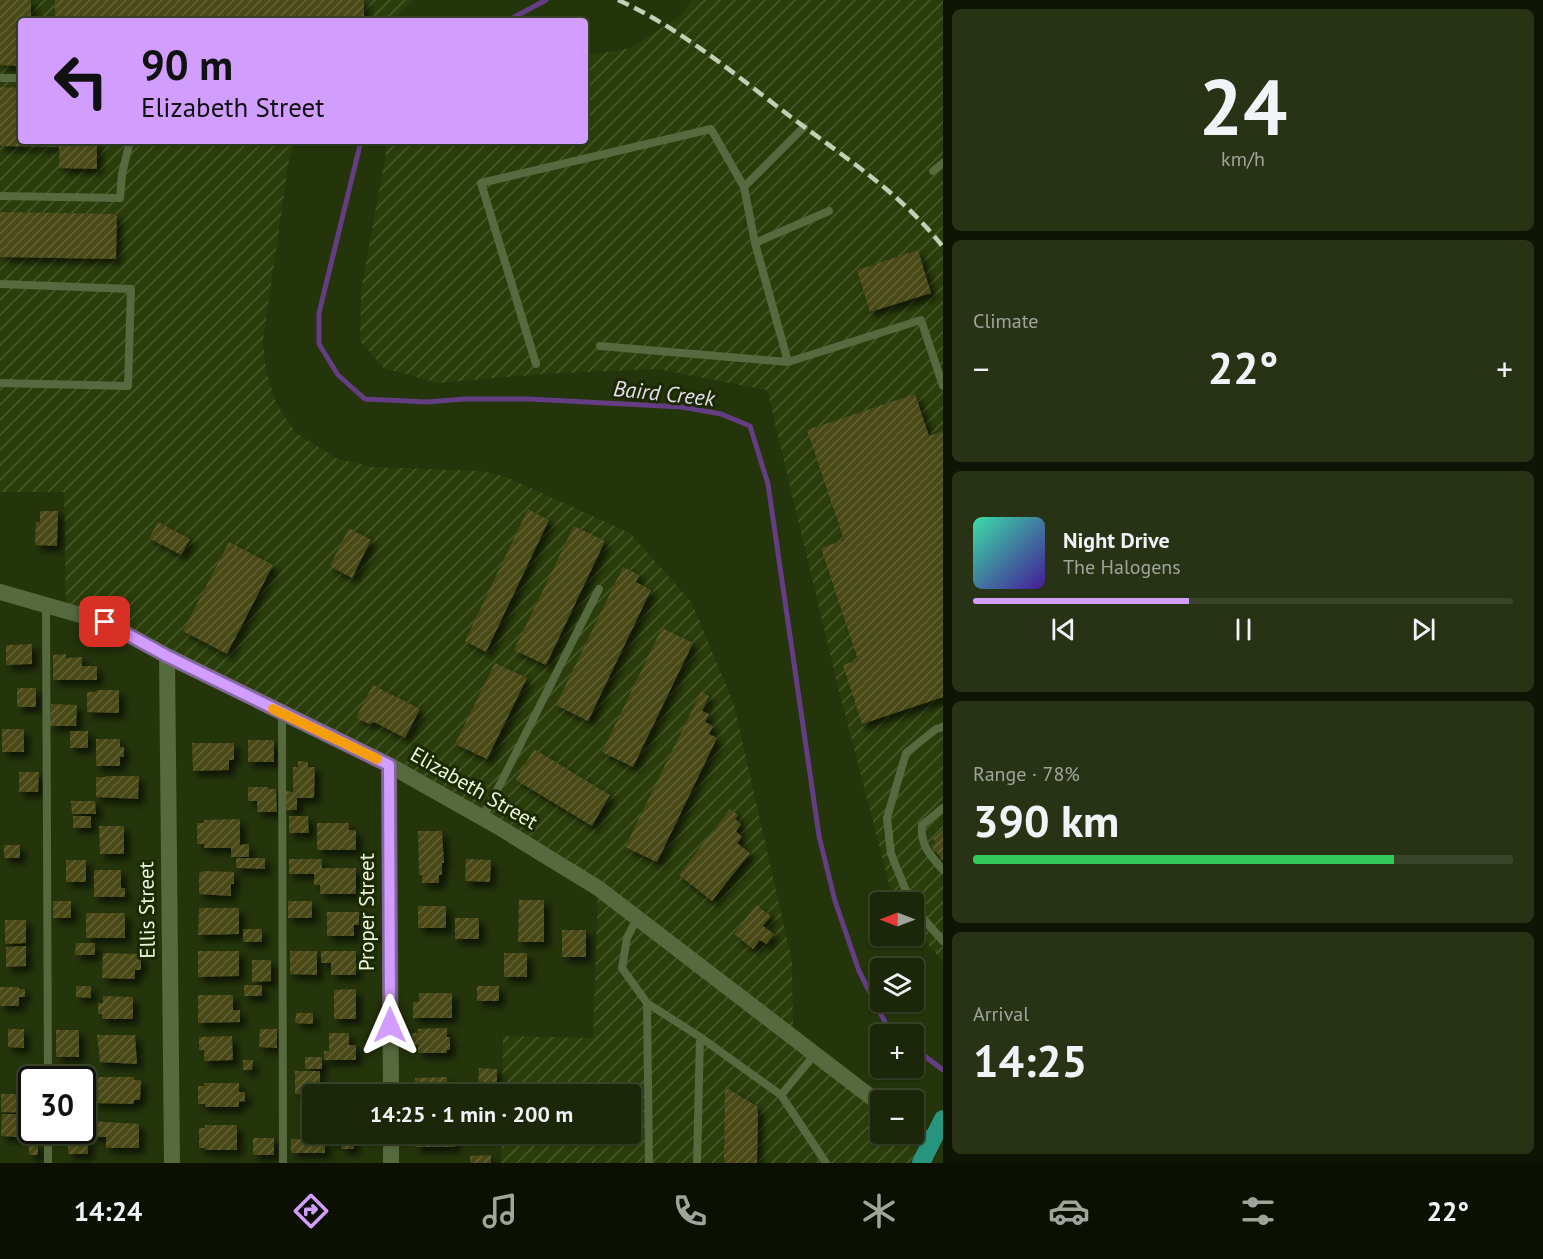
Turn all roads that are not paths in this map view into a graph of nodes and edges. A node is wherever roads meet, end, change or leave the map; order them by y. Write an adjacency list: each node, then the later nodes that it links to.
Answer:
1 (0, 78): 2 (lane)
2 (18, 78)
3 (804, 128): 7 (lane)
4 (129, 144): 8 (lane)
5 (943, 163): 6 (lane)
6 (933, 171)
7 (744, 187): 10 (lane); 14 (lane)
8 (0, 195)
9 (829, 211): 10 (lane)
10 (755, 243): 13 (lane)
11 (0, 285): 15 (lane)
12 (600, 345): 13 (lane)
13 (788, 362): 16 (lane)
14 (536, 364)
15 (0, 383)
16 (943, 386)
17 (599, 589): 25 (lane)
18 (0, 592): 19 (street, Elizabeth Street)
19 (46, 605): 20 (street, Elizabeth Street); 34 (lane)
20 (167, 656): 21 (street, Elizabeth Street); 44 (street, Ellis Street)
21 (282, 713): 23 (street, Elizabeth Street); 45 (lane)
22 (943, 727): 27 (lane)
23 (389, 765): 25 (street, Elizabeth Street); 35 (street, Proper Street)
24 (943, 808): 26 (lane)
25 (483, 818): 28 (street, Elizabeth Street)
26 (943, 870)
27 (907, 892)
28 (638, 918): 31 (lane); 33 (street, Elizabeth Street)
29 (924, 919): 30 (lane)
30 (943, 941)
31 (647, 1003): 32 (lane); 47 (lane)
32 (700, 1037): 36 (lane); 48 (lane)
33 (815, 1054): 36 (lane); 37 (street, Elizabeth Street)
34 (48, 1066)
35 (391, 1084)
36 (781, 1095): 49 (lane)
37 (870, 1096)
38 (943, 1119): 40 (main road)
39 (924, 1138): 40 (street)
40 (931, 1143): 50 (main road)
41 (48, 1144): 43 (lane)
42 (391, 1144): 46 (street)
43 (48, 1163)
44 (172, 1163)
45 (283, 1163)
46 (391, 1163)
47 (649, 1163)
48 (697, 1163)
49 (826, 1163)
50 (921, 1163)

